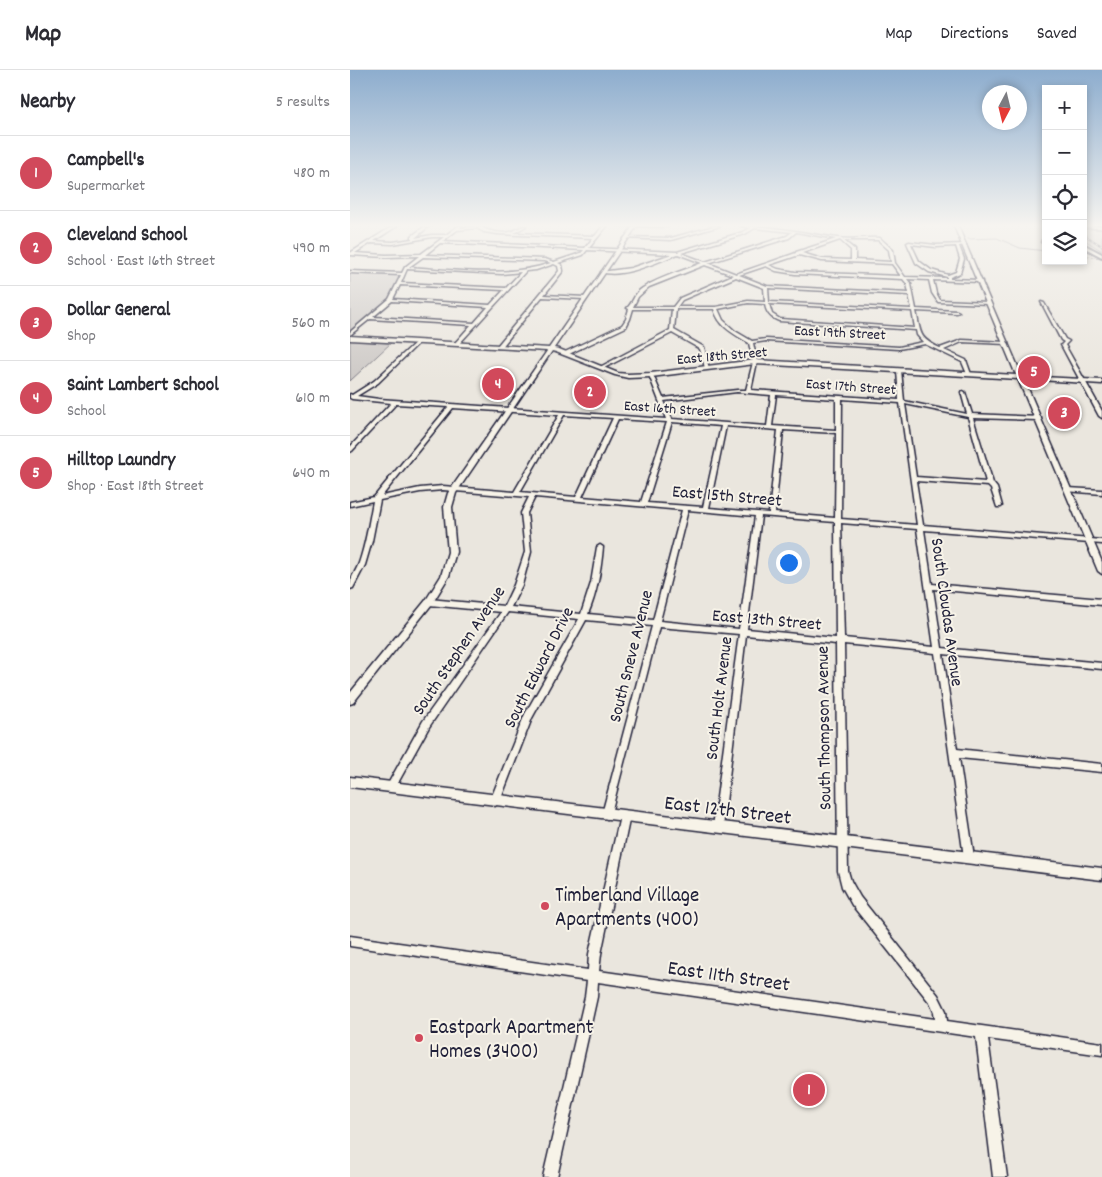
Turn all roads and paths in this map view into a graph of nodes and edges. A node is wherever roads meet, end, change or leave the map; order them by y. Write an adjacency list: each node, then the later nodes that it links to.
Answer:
1 (402, 278): 14 (street)
2 (518, 278): 16 (street)
3 (556, 278): 18 (street)
4 (599, 278): 19 (street)
5 (669, 278): 25 (street)
6 (731, 278): 26 (street)
7 (744, 278): 15 (street)
8 (897, 278): 9 (street)
9 (904, 278): 12 (street); 17 (street)
10 (949, 278): 12 (street); 13 (street)
11 (979, 278): 13 (street)
12 (931, 279): 22 (street)
13 (980, 281): 22 (street)
14 (399, 284): 16 (street); 20 (street)
15 (766, 286): 17 (street); 21 (street)
16 (507, 289): 24 (street)
17 (911, 294): 28 (street)
18 (541, 296): 19 (street); 41 (street)
19 (585, 298): 43 (street)
20 (391, 300): 24 (street); 30 (street)
21 (768, 303): 27 (street); 28 (street); 32 (street)
22 (989, 303): 40 (street)
23 (1042, 303): 52 (street)
24 (491, 306): 31 (street)
25 (629, 308): 26 (street); 44 (street)
26 (674, 308): 27 (street); 33 (street)
27 (716, 308): 37 (street)
28 (914, 310): 29 (street); 32 (street)
29 (957, 312)
30 (370, 318): 31 (street); 34 (street)
31 (474, 324): 39 (street)
32 (917, 329): 38 (street)
33 (672, 331): 46 (street); 47 (street)
34 (350, 334)
35 (350, 338): 36 (street, East 18th Street)
36 (417, 342): 39 (street, East 18th Street); 57 (street)
37 (751, 342): 38 (street, East 19th Street); 45 (street)
38 (926, 343): 42 (street)
39 (456, 344): 41 (street, East 18th Street)
40 (1006, 344): 42 (street); 51 (street)
41 (499, 347): 43 (street, East 18th Street)
42 (941, 349): 49 (street)
43 (550, 350): 44 (street, East 18th Street); 63 (street)
44 (567, 353): 46 (street, East 18th Street)
45 (755, 362): 47 (street, East 18th Street); 48 (street, East 18th Street); 54 (street)
46 (602, 368): 50 (street, East 18th Street)
47 (707, 368): 50 (street, East 18th Street)
48 (899, 370): 49 (street, East 18th Street); 61 (street, South Cloudas Avenue)
49 (969, 374): 51 (street, East 18th Street)
50 (650, 375): 59 (street)
51 (1020, 377): 52 (street, East 18th Street); 68 (street)
52 (1082, 380): 53 (street, East 18th Street); 66 (street)
53 (1102, 382)
54 (748, 392): 56 (street, East 17th Street); 59 (street, East 17th Street)
55 (964, 392): 65 (street)
56 (774, 394): 58 (street, East 17th Street); 71 (street)
57 (351, 397): 60 (street, East 16th Street)
58 (839, 398): 61 (street, East 17th Street); 73 (street, South Thompson Avenue)
59 (661, 400): 69 (street)
60 (395, 402): 62 (street, East 16th Street); 74 (street)
61 (902, 402): 65 (street, East 17th Street); 75 (street, South Cloudas Avenue)
62 (452, 406): 63 (street, East 16th Street); 82 (street)
63 (510, 410): 64 (street, East 16th Street); 77 (street)
64 (563, 413): 67 (street, East 16th Street); 80 (street)
65 (971, 416): 68 (street, East 17th Street); 76 (street)
66 (1102, 416)
67 (616, 417): 69 (street, East 16th Street); 83 (street)
68 (1038, 418): 78 (street)
69 (670, 420): 70 (street, East 16th Street); 84 (street)
70 (724, 424): 71 (street, East 16th Street); 88 (street)
71 (770, 427): 72 (street, East 16th Street)
72 (781, 428): 73 (street, East 16th Street); 90 (street)
73 (839, 432): 91 (street, South Thompson Avenue)
74 (350, 450)
75 (914, 479): 76 (street); 92 (street, South Cloudas Avenue)
76 (990, 484): 86 (street)
77 (455, 489): 80 (street, East 15th Street); 82 (street, East 15th Street); 99 (street)
78 (1068, 490): 79 (street); 93 (street)
79 (1102, 492)
80 (516, 494): 81 (street, East 15th Street)
81 (533, 495): 83 (street, East 15th Street); 101 (street, South Stephen Avenue)
82 (377, 498): 85 (street, East 15th Street); 97 (street)
83 (579, 498): 84 (street, East 15th Street)
84 (644, 503): 87 (street, East 15th Street)
85 (350, 504)
86 (999, 506)
87 (686, 507): 88 (street, East 15th Street); 103 (street, South Sneve Avenue)
88 (706, 509): 89 (street, East 15th Street)
89 (758, 513): 90 (street, East 15th Street); 104 (street, South Holt Avenue)
90 (772, 514): 91 (street, East 15th Street)
91 (838, 519): 92 (street, East 15th Street); 105 (street, South Thompson Avenue)
92 (920, 526): 93 (street, East 15th Street); 98 (street, South Cloudas Avenue)
93 (1089, 540): 94 (street, East 15th Street); 96 (street)
94 (1102, 542)
95 (600, 546): 102 (street, South Edward Drive)
96 (1102, 571)
97 (350, 586)
98 (928, 586): 100 (street); 106 (street, South Cloudas Avenue)
99 (429, 602): 101 (street, East 13th Street); 109 (street)
100 (1102, 602)
101 (506, 610): 102 (street, East 13th Street); 114 (street, South Stephen Avenue)
102 (583, 618): 103 (street, East 13th Street); 115 (street, South Edward Drive)
103 (656, 625): 104 (street, East 13th Street); 116 (street, South Sneve Avenue)
104 (742, 633): 105 (street, East 13th Street); 118 (street, South Holt Avenue)
105 (840, 642): 106 (street, East 13th Street); 119 (street, South Thompson Avenue)
106 (938, 651): 107 (street, East 13th Street); 111 (street, South Cloudas Avenue)
107 (1102, 666)
108 (350, 687): 109 (street)
109 (360, 688): 110 (street)
110 (350, 700)
111 (954, 753): 112 (street); 120 (street, South Cloudas Avenue)
112 (1102, 768)
113 (350, 782): 114 (street, East 12th Street)
114 (391, 787): 115 (street, East 12th Street)
115 (495, 801): 116 (street, East 12th Street)
116 (607, 814): 117 (street, East 12th Street)
117 (625, 816): 118 (street, East 12th Street); 123 (street)
118 (718, 827): 119 (street, East 12th Street)
119 (842, 842): 120 (street, East 12th Street); 124 (street, South Thompson Avenue)
120 (969, 858): 121 (street, East 12th Street)
121 (1102, 874)
122 (350, 941): 123 (street, East 11th Street)
123 (593, 976): 124 (street, East 11th Street); 127 (street)
124 (942, 1026): 125 (street, East 11th Street)
125 (981, 1032): 126 (street, East 11th Street); 128 (street)
126 (1102, 1049)
127 (550, 1177)
128 (1000, 1177)

